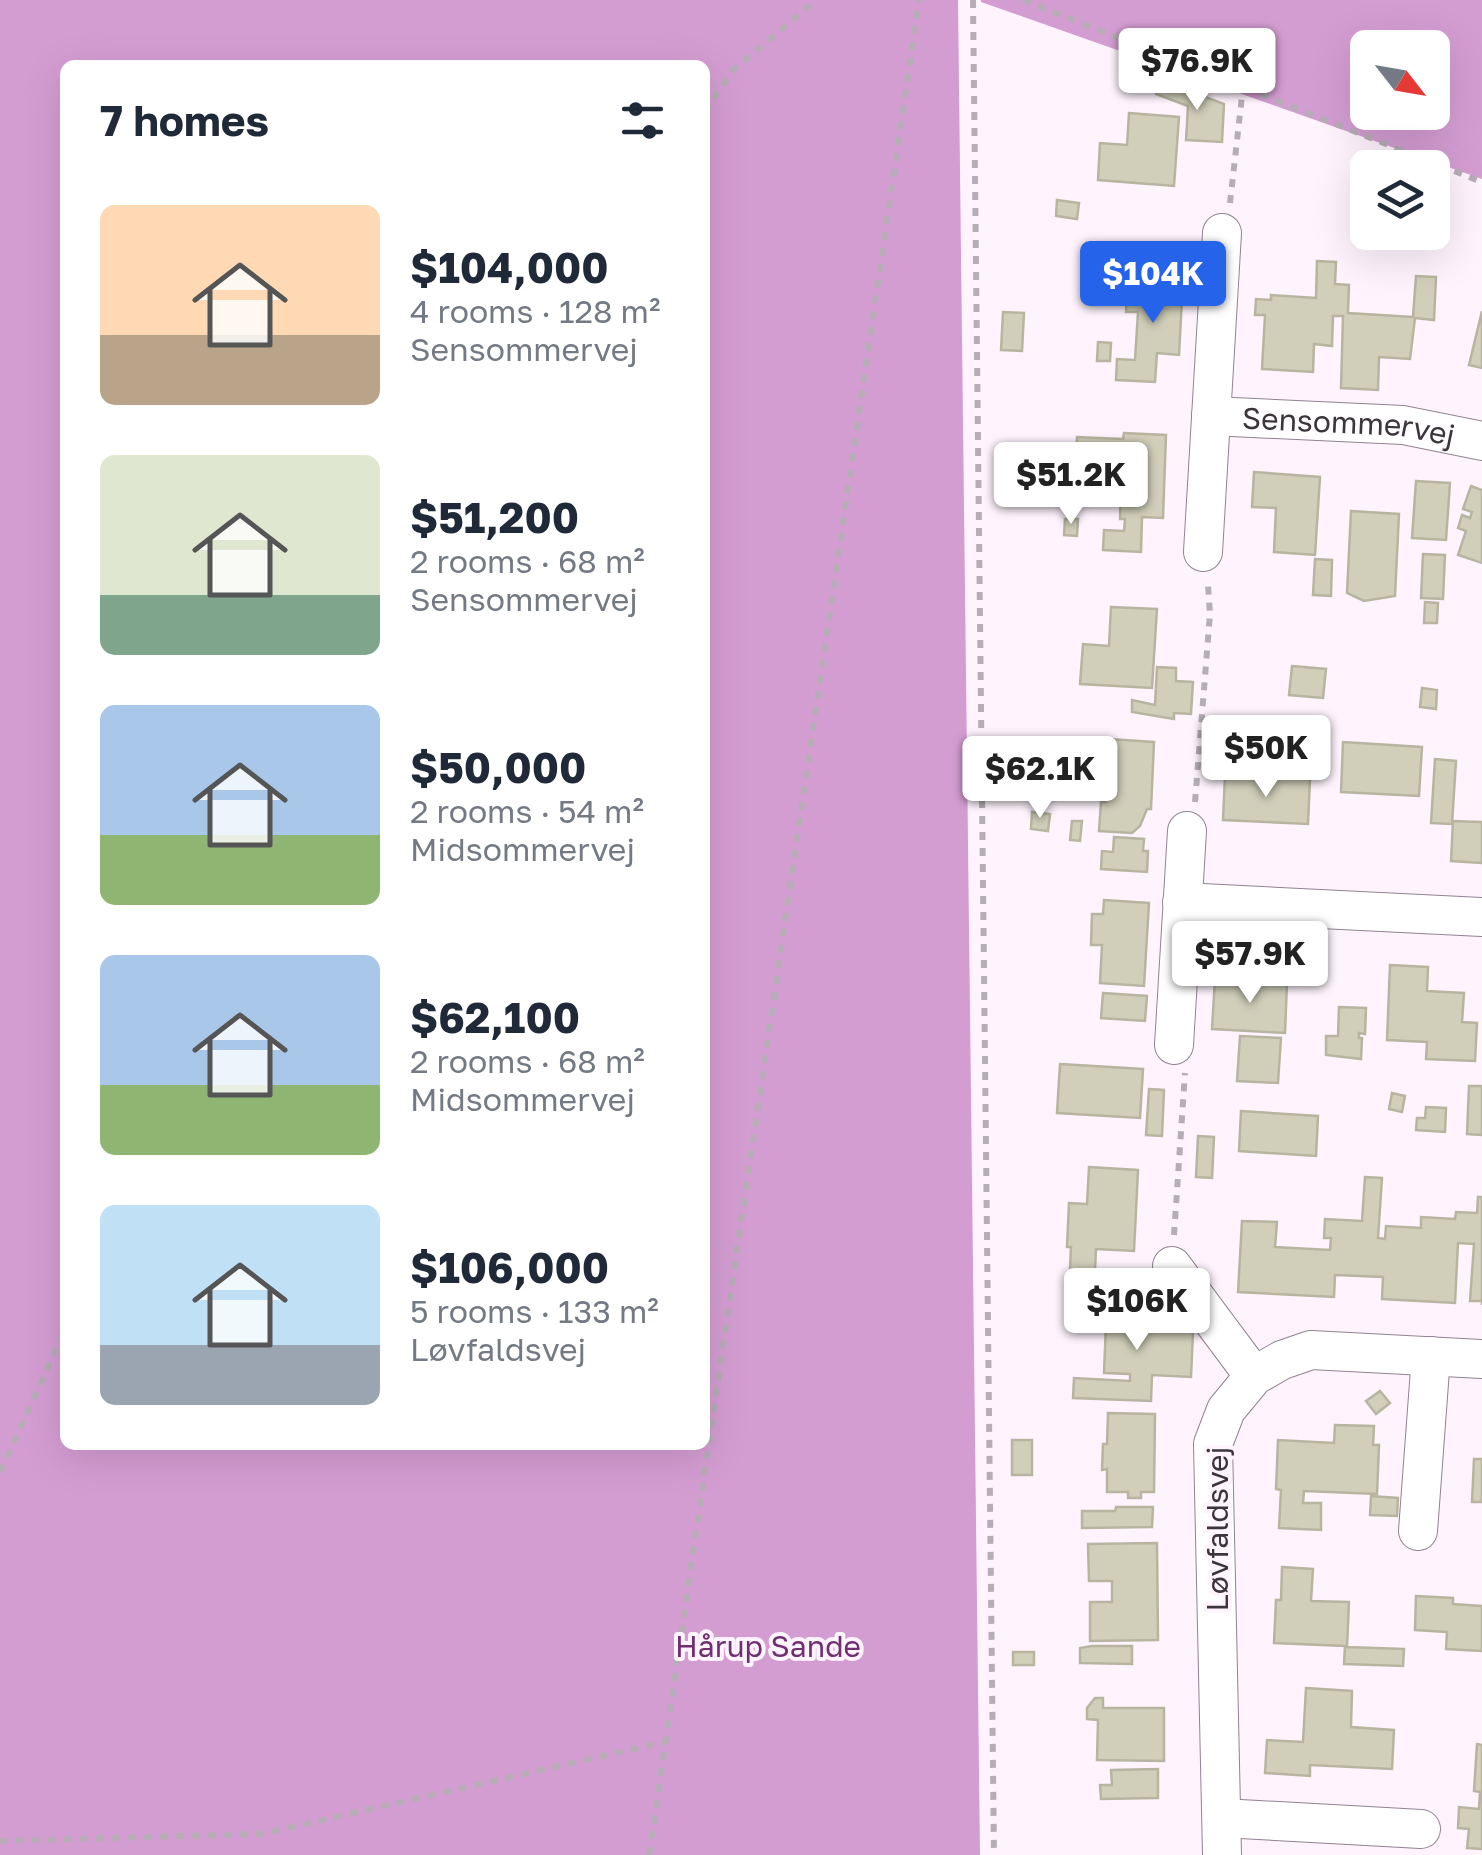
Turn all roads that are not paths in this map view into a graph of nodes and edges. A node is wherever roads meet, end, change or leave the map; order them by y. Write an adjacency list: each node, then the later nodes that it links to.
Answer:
1 (1222, 232): 2 (street, Sensommervej)
2 (1211, 416): 3 (street, Sensommervej); 4 (street, Sensommervej)
3 (1482, 441)
4 (1203, 552)
5 (1186, 831): 6 (street)
6 (1182, 902): 7 (street); 8 (street)
7 (1482, 917)
8 (1174, 1044)
9 (1172, 1266): 12 (street)
10 (1432, 1356): 11 (street, Løvfaldsvej); 12 (street, Løvfaldsvej); 13 (street)
11 (1482, 1358)
12 (1254, 1376): 15 (street, Løvfaldsvej)
13 (1418, 1531)
14 (1421, 1828): 15 (street, Løvfaldsvej)
15 (1222, 1837)

